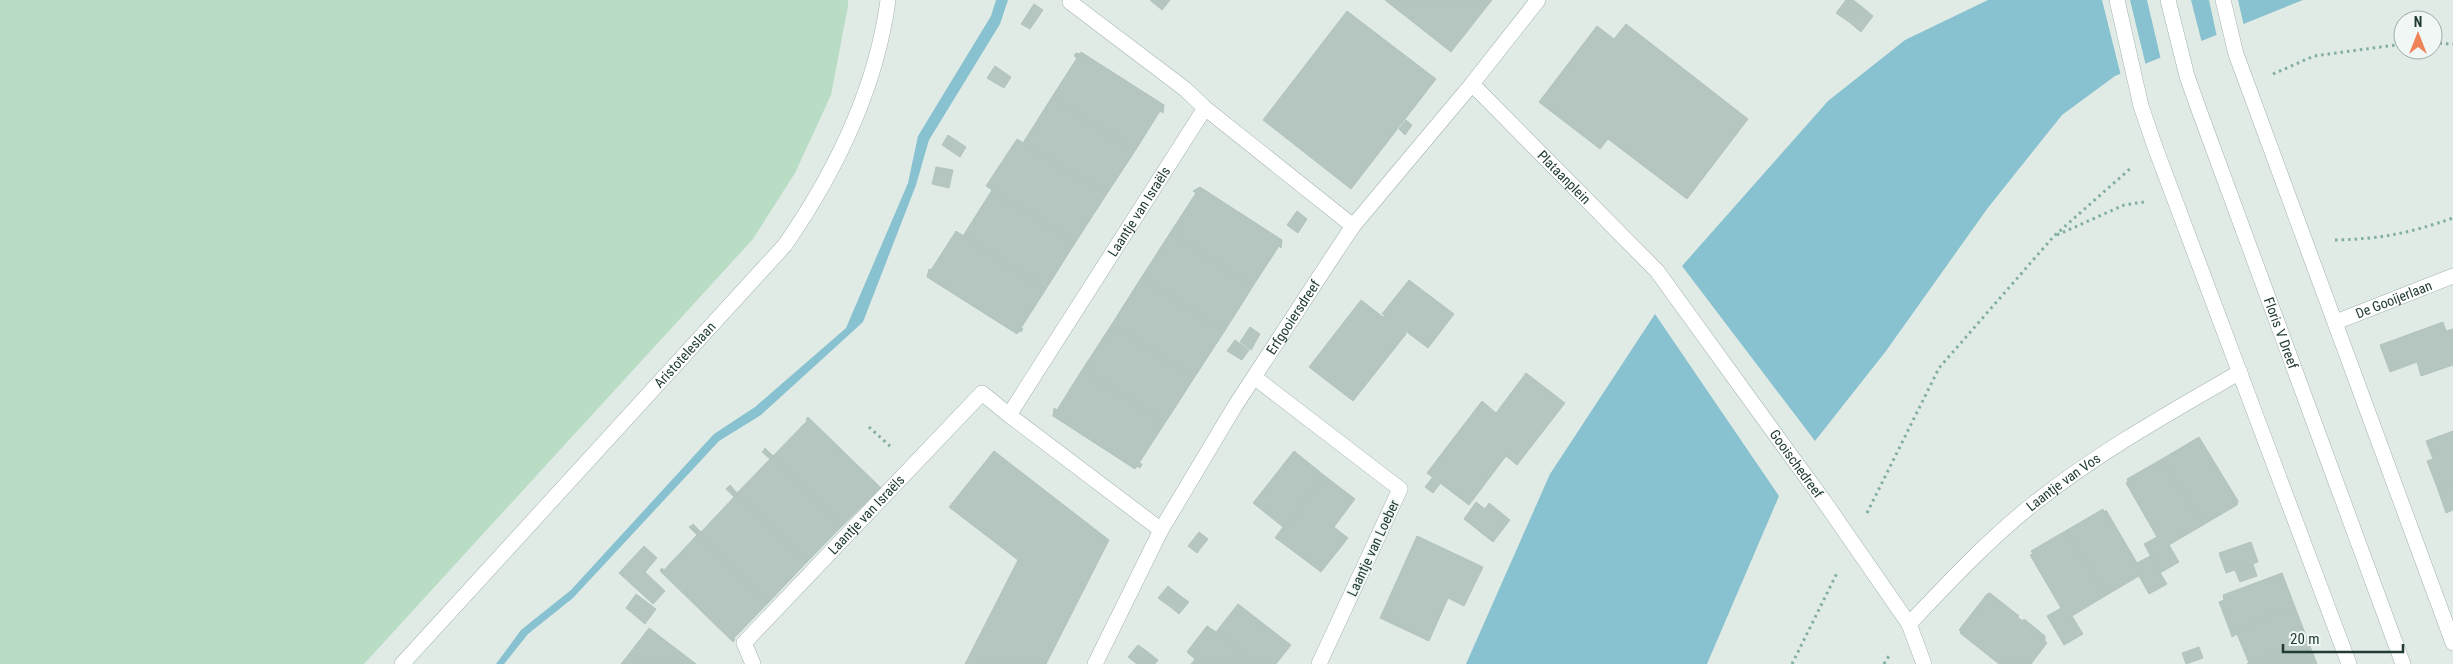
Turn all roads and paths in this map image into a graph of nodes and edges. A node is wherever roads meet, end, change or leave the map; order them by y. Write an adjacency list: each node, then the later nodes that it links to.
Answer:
1 (888, 0): 27 (street, Aristoteleslaan)
2 (1538, 0): 8 (street, Erfgooiersdreef)
3 (2117, 0): 11 (street)
4 (2168, 0): 34 (street, Floris V Dreef)
5 (2223, 0): 9 (street)
6 (1070, 2): 10 (street)
7 (2393, 45): 9 (path)
8 (1472, 84): 14 (street, Erfgooiersdreef); 17 (street, Plataanplein)
9 (2247, 84): 15 (street)
10 (1205, 108): 14 (street); 22 (street, Laantje van Israëls)
11 (2155, 146): 12 (street); 16 (path)
12 (2175, 201): 16 (path); 20 (street)
13 (2453, 218): 15 (path)
14 (1353, 226): 21 (street, Erfgooiersdreef)
15 (2303, 234): 19 (street)
16 (2054, 236): 24 (path)
17 (1657, 271): 24 (street, Gooischedreef)
18 (2453, 276): 19 (street, De Gooijerlaan)
19 (2336, 322): 26 (street)
20 (2240, 372): 25 (street, Laantje van Vos); 33 (street)
21 (1254, 377): 23 (street, Erfgooiersdreef); 30 (street, Laantje van Loeber)
22 (1009, 415): 23 (street, Laantje van Israëls); 28 (street, Laantje van Israëls)
23 (1161, 530): 29 (street, Erfgooiersdreef)
24 (1853, 542): 25 (street, Gooischedreef); 31 (path)
25 (1909, 624): 32 (street, Gooischedreef)
26 (2453, 642)
27 (402, 664)
28 (753, 664)
29 (1095, 664)
30 (1319, 664)
31 (1792, 664)
32 (1924, 664)
33 (2349, 664)
34 (2403, 664)

